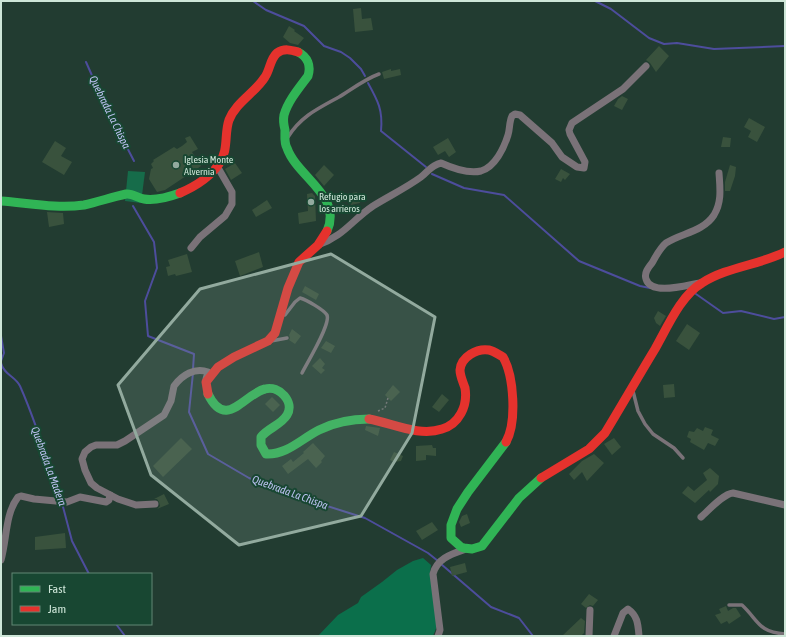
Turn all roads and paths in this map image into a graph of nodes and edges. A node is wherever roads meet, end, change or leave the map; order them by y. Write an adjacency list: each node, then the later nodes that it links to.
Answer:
1 (646, 66): 7 (street)
2 (379, 74): 3 (lane)
3 (285, 143): 4 (street); 7 (street)
4 (217, 166): 6 (street); 8 (street)
5 (719, 173): 10 (street)
6 (1, 201)
7 (318, 245): 11 (street)
8 (191, 248)
9 (785, 252): 10 (street)
10 (702, 283): 16 (street)
11 (279, 322): 13 (street); 14 (lane)
12 (287, 338): 13 (lane)
13 (268, 341): 15 (street)
14 (302, 373)
15 (206, 382): 20 (street); 24 (street)
16 (632, 386): 19 (lane); 24 (street)
17 (388, 398): 18 (path)
18 (376, 412)
19 (683, 458)
20 (110, 495): 21 (street); 25 (street)
21 (155, 504)
22 (785, 506): 23 (street)
23 (701, 516)
24 (466, 549): 29 (street)
25 (1, 560)
26 (729, 605): 28 (lane)
27 (590, 610): 30 (street)
28 (785, 634)
29 (438, 636)
30 (590, 636)
31 (614, 636): 32 (street)
32 (639, 636)

